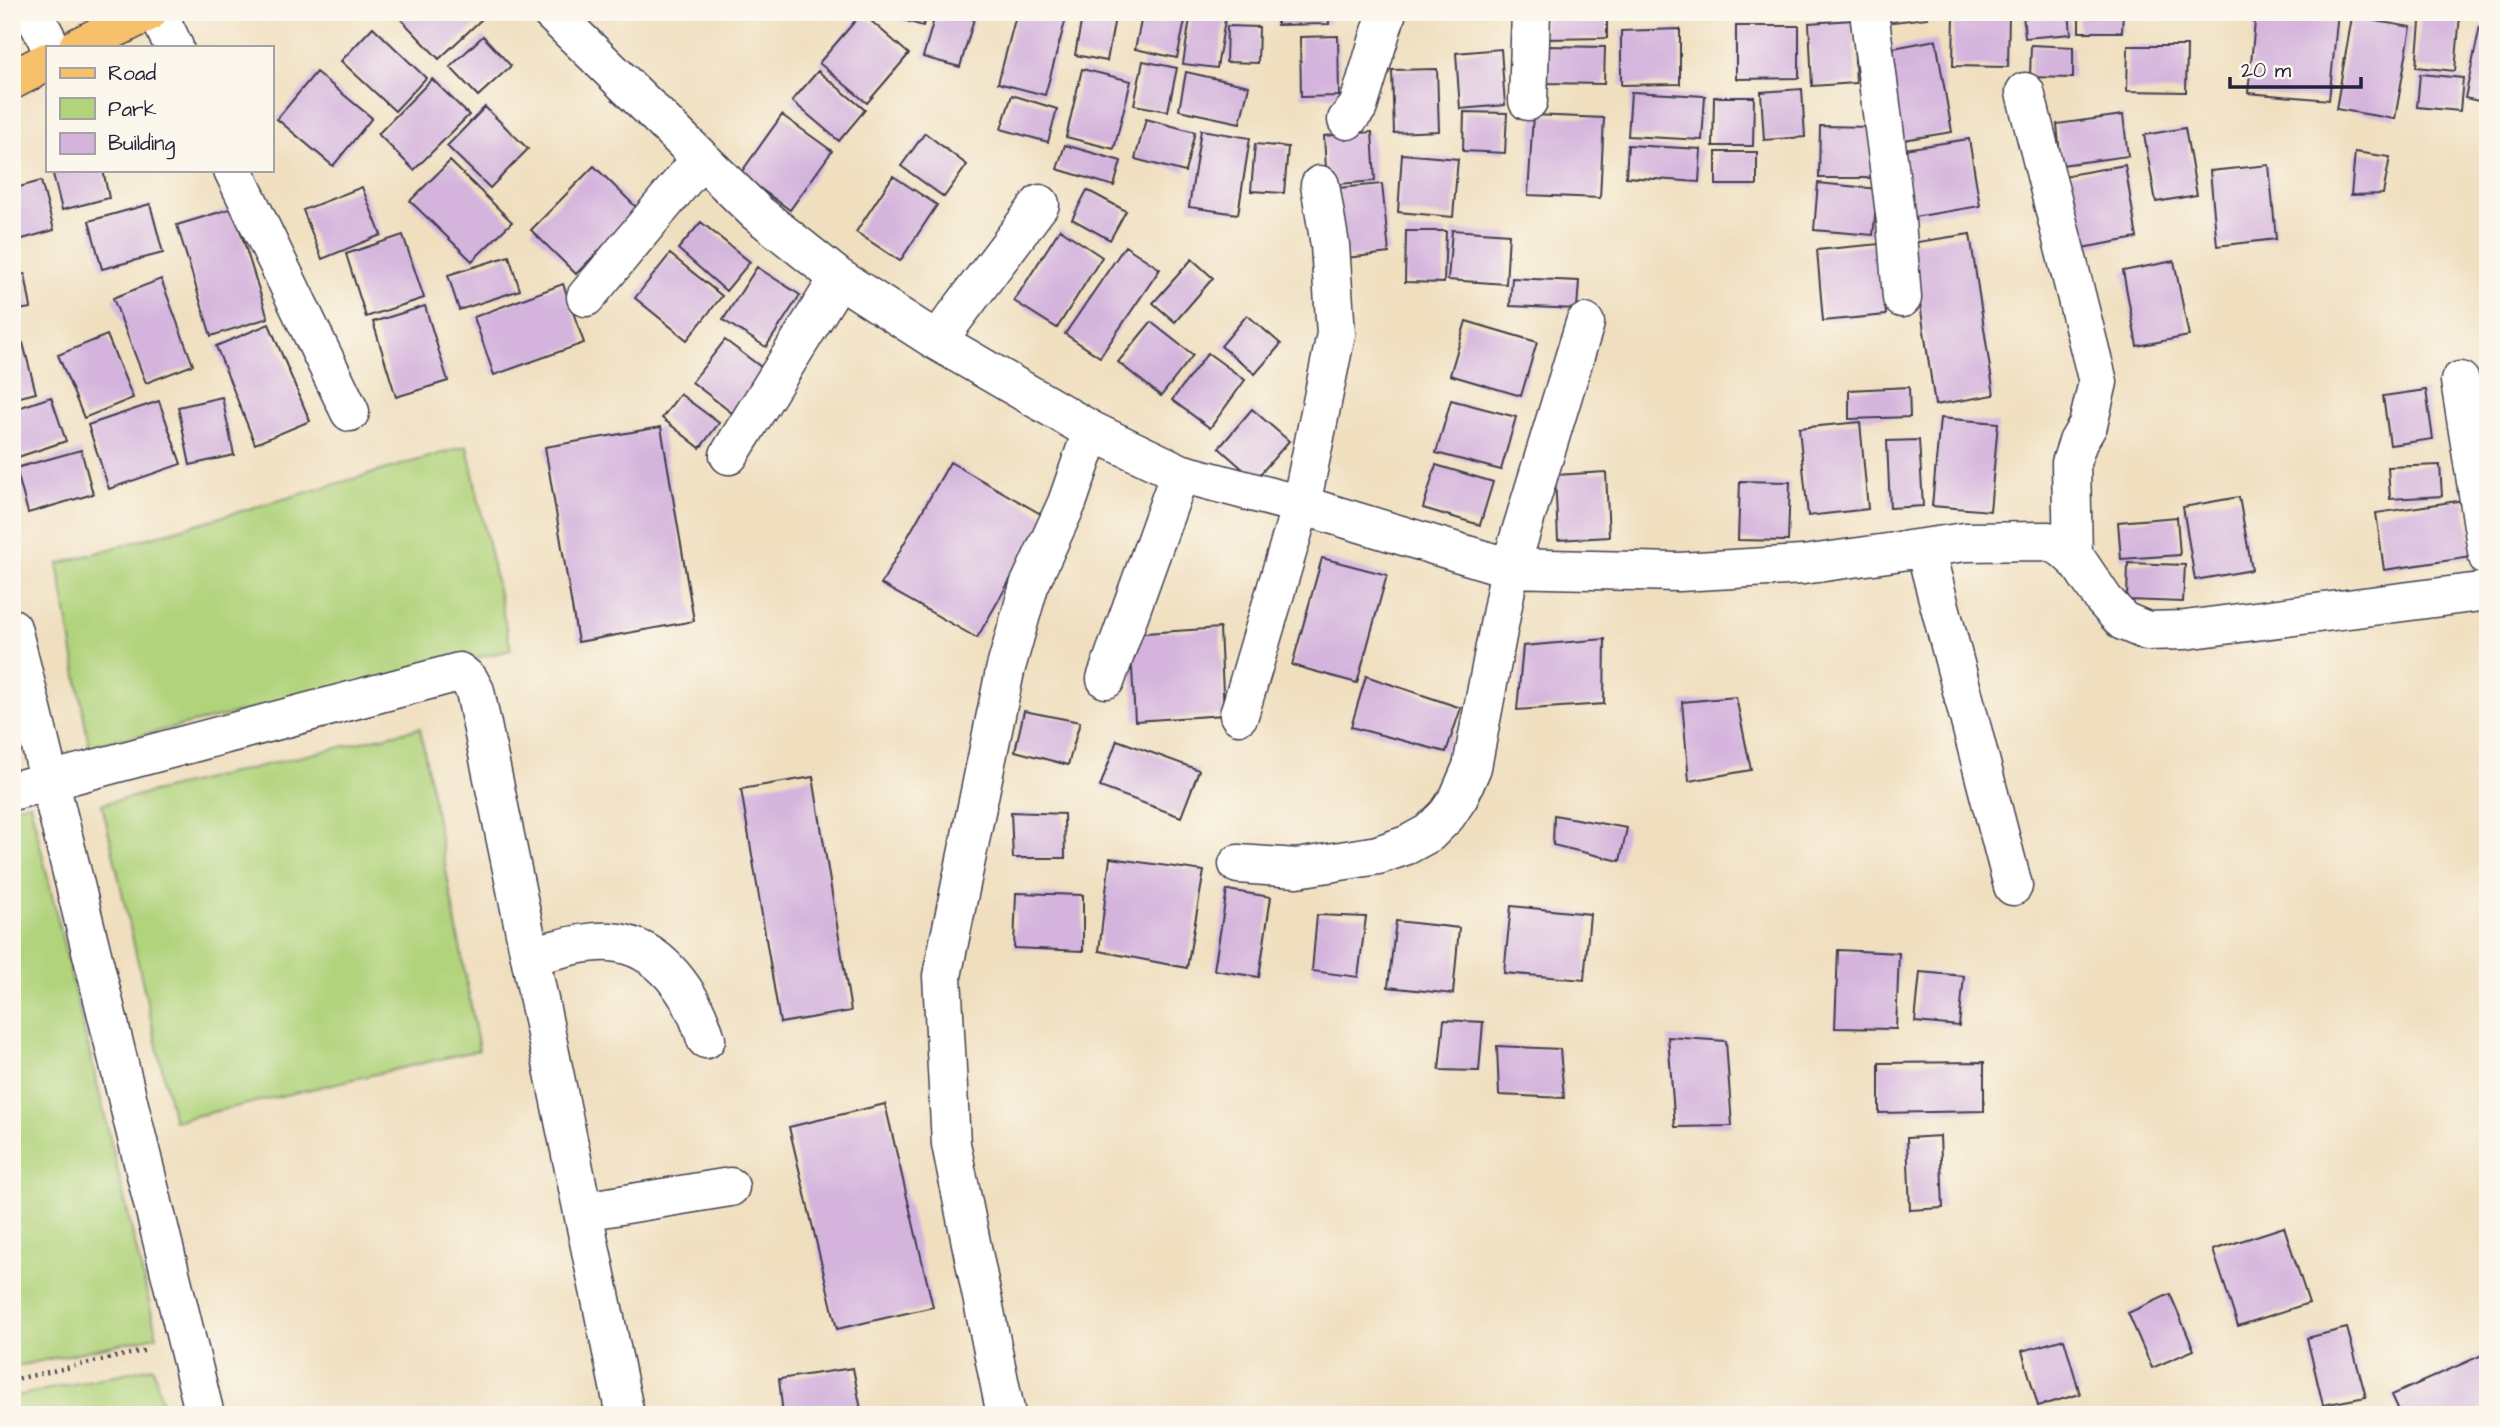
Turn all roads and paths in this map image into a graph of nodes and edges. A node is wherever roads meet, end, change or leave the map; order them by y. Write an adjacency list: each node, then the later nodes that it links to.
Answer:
1 (33, 12): 8 (street)
2 (148, 12): 9 (main road)
3 (157, 12): 10 (street)
4 (551, 12): 16 (street)
5 (1387, 12): 15 (street)
6 (1531, 12): 14 (street)
7 (1869, 12): 22 (street)
8 (50, 46)
9 (80, 46)
10 (174, 46)
11 (46, 63): 12 (main road)
12 (12, 80)
13 (2025, 92): 32 (street)
14 (1528, 101)
15 (1347, 120)
16 (701, 159): 20 (street); 21 (street)
17 (234, 172): 26 (street)
18 (1320, 186): 30 (street)
19 (1040, 204): 24 (street)
20 (839, 278): 24 (street); 28 (street)
21 (586, 297)
22 (1902, 298)
23 (1585, 323): 34 (street)
24 (937, 341): 27 (street)
25 (2460, 380): 33 (street)
26 (350, 412)
27 (1092, 431): 29 (street); 50 (street)
28 (729, 455)
29 (1180, 472): 30 (street); 37 (street)
30 (1301, 505): 34 (street); 38 (street)
31 (1925, 549): 32 (street); 34 (street); 41 (street)
32 (2073, 557): 35 (street)
33 (2488, 557)
34 (1510, 568): 40 (street)
35 (2488, 591)
36 (12, 628): 39 (street)
37 (1106, 679)
38 (1239, 715)
39 (30, 787): 42 (street); 46 (street)
40 (1238, 864)
41 (2013, 886)
42 (530, 956): 43 (street); 45 (street)
43 (706, 1039)
44 (730, 1187): 45 (street)
45 (584, 1211): 49 (street)
46 (188, 1342): 47 (path); 48 (street)
47 (12, 1380)
48 (205, 1415)
49 (625, 1415)
50 (1006, 1415)

